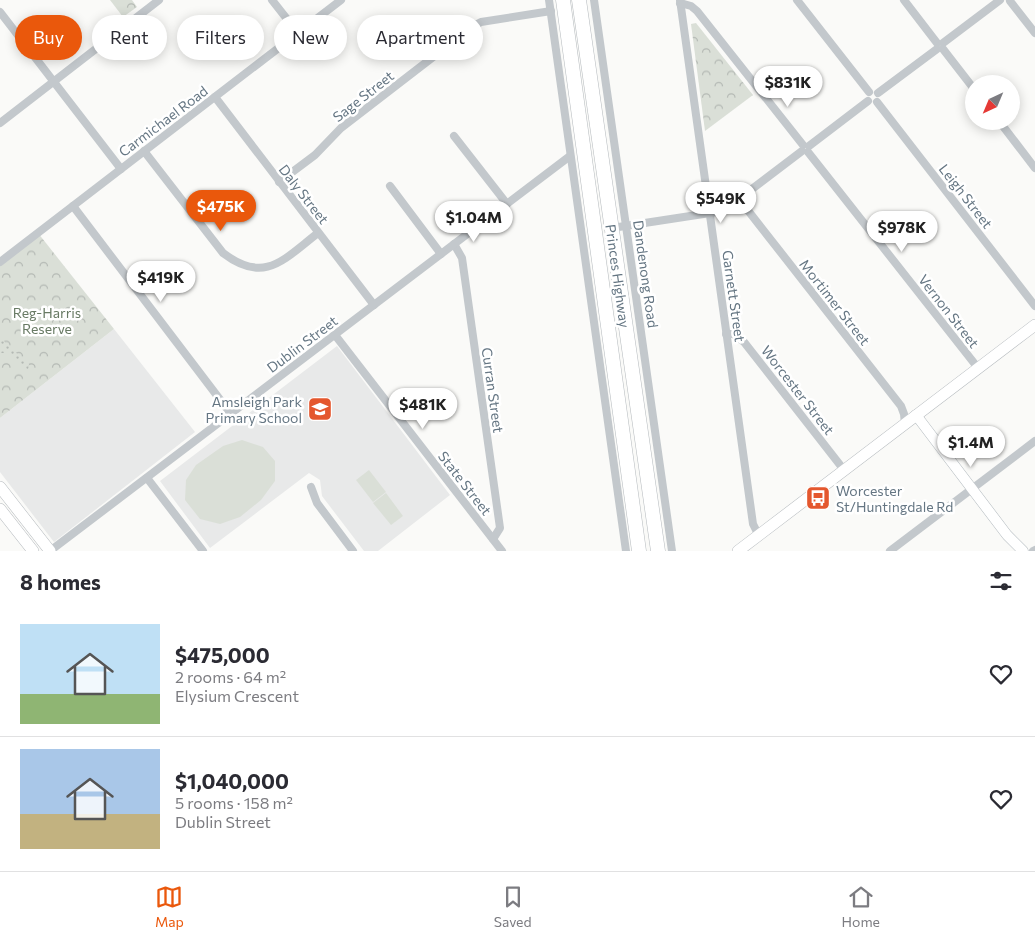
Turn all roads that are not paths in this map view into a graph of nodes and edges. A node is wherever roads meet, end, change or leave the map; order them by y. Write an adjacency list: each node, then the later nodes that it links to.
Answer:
1 (159, 0): 21 (street)
2 (272, 0): 15 (street)
3 (341, 0): 16 (street, Carmichael Road)
4 (549, 0): 13 (street)
5 (562, 0): 47 (highway, Princes Highway)
6 (580, 0): 42 (highway, Princes Highway)
7 (594, 0): 41 (street, Dandenong Road)
8 (797, 0): 22 (street)
9 (904, 0): 18 (street)
10 (1000, 0): 11 (street); 18 (street)
11 (1010, 0): 17 (street)
12 (680, 2): 30 (street, Vernon Street); 40 (street, Garnett Street)
13 (550, 10): 32 (street); 35 (street, Sage Street)
14 (0, 12): 21 (street)
15 (284, 15)
16 (321, 15)
17 (1035, 33)
18 (940, 46): 20 (street); 23 (street)
19 (274, 52): 24 (street, Carmichael Road)
20 (965, 78)
21 (54, 82): 27 (street); 34 (street)
22 (869, 92): 23 (street); 25 (street)
23 (878, 93): 26 (street)
24 (215, 97): 31 (street, Carmichael Road); 35 (street, Daly Street)
25 (868, 101): 26 (street); 30 (street)
26 (877, 102): 50 (street, Leigh Street)
27 (0, 122)
28 (1006, 130): 33 (street)
29 (454, 136): 38 (street)
30 (805, 148): 37 (street); 54 (street, Vernon Street)
31 (144, 151): 34 (street, Carmichael Road); 43 (street)
32 (570, 156): 38 (street, Dublin Street); 48 (street)
33 (1035, 168)
34 (121, 169): 39 (street, Carmichael Road)
35 (279, 182): 43 (street, Daly Street)
36 (390, 186): 45 (street)
37 (739, 200): 40 (street); 57 (street, Mortimer Street)
38 (507, 204): 44 (street, Dublin Street)
39 (73, 206): 46 (street, Carmichael Road); 55 (street)
40 (710, 214): 41 (street); 52 (street, Garnett Street)
41 (626, 225): 42 (street); 76 (street, Dandenong Road)
42 (612, 228): 68 (highway, Princes Highway)
43 (318, 233): 49 (street, Daly Street)
44 (454, 244): 45 (street, Dublin Street); 67 (street, Curran Street)
45 (441, 254): 49 (street, Dublin Street)
46 (0, 262)
47 (604, 293): 48 (street); 75 (highway, Princes Highway)
48 (589, 295): 69 (street)
49 (374, 305): 53 (street, Dublin Street)
50 (1035, 306)
51 (1035, 325): 54 (main road)
52 (726, 334): 59 (street, Worcester Street); 66 (street, Garnett Street)
53 (335, 335): 55 (street, Dublin Street); 67 (street, State Street)
54 (978, 368): 56 (main road)
55 (231, 414): 60 (street, Dublin Street)
56 (916, 415): 57 (main road); 63 (street)
57 (905, 424): 59 (main road)
58 (1035, 440): 63 (street)
59 (844, 470): 66 (main road)
60 (147, 478): 71 (street, Dublin Street); 72 (street)
61 (0, 487): 71 (main road)
62 (311, 487): 73 (street)
63 (972, 489): 65 (street); 78 (street)
64 (0, 509): 70 (main road)
65 (1007, 535): 79 (street); 80 (street)
66 (758, 536): 77 (main road)
67 (493, 539): 74 (street, State Street)
68 (657, 547): 75 (street)
69 (625, 548): 75 (street)
70 (33, 551)
71 (50, 551)
72 (203, 551)
73 (353, 551)
74 (502, 551)
75 (638, 551)
76 (672, 551)
77 (738, 551)
78 (890, 551)
79 (1016, 551)
80 (1023, 551)

